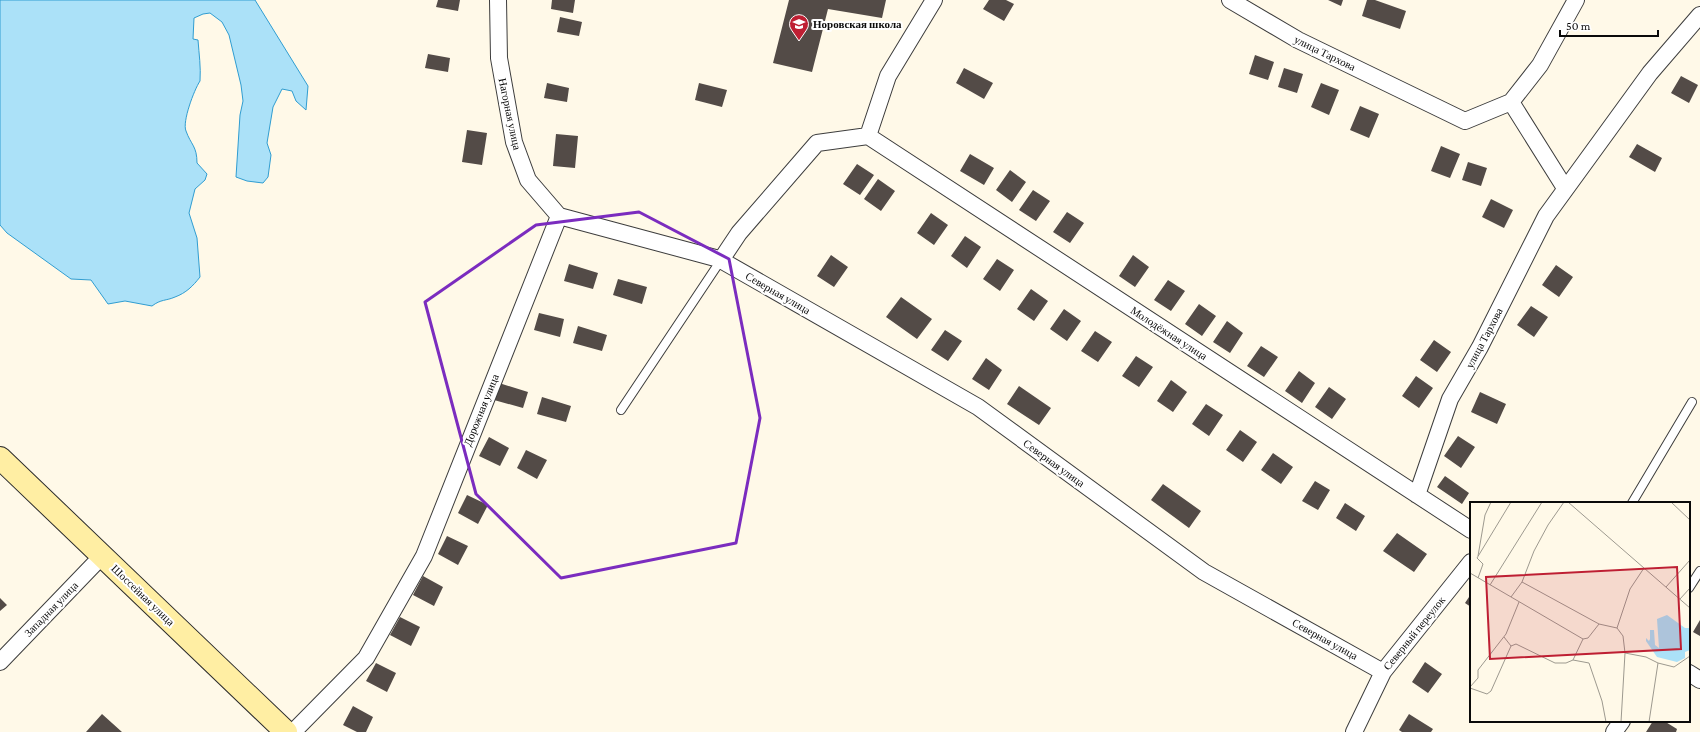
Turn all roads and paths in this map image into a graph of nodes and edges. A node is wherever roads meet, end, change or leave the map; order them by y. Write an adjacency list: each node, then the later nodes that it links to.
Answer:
1 (498, 0): 9 (street, Нагорная улица)
2 (934, 0): 7 (street)
3 (1230, 0): 6 (street, улица Тархова)
4 (1576, 0): 6 (street, улица Тархова)
5 (1700, 15): 8 (street, улица Тархова)
6 (1510, 102): 8 (street)
7 (868, 136): 10 (street); 14 (street, Молодёжная улица)
8 (1565, 188): 14 (street, улица Тархова)
9 (559, 216): 10 (street); 27 (street, Дорожная улица)
10 (721, 260): 12 (lane); 22 (street, Северная улица)
11 (1692, 402): 15 (lane)
12 (621, 410)
13 (0, 458): 17 (main road, Шоссейная улица)
14 (1417, 495): 16 (street, Молодёжная улица)
15 (1633, 502)
16 (1470, 529)
17 (102, 556): 21 (street, Западная улица); 26 (main road, Шоссейная улица)
18 (1470, 563): 22 (street, Северный переулок)
19 (1700, 570): 20 (lane)
20 (1690, 586)
21 (0, 662)
22 (1383, 672): 28 (street, Северный переулок)
23 (1690, 674): 24 (street)
24 (1700, 680)
25 (1621, 722): 29 (street)
26 (286, 732)
27 (293, 732)
28 (1354, 732)
29 (1614, 732)

